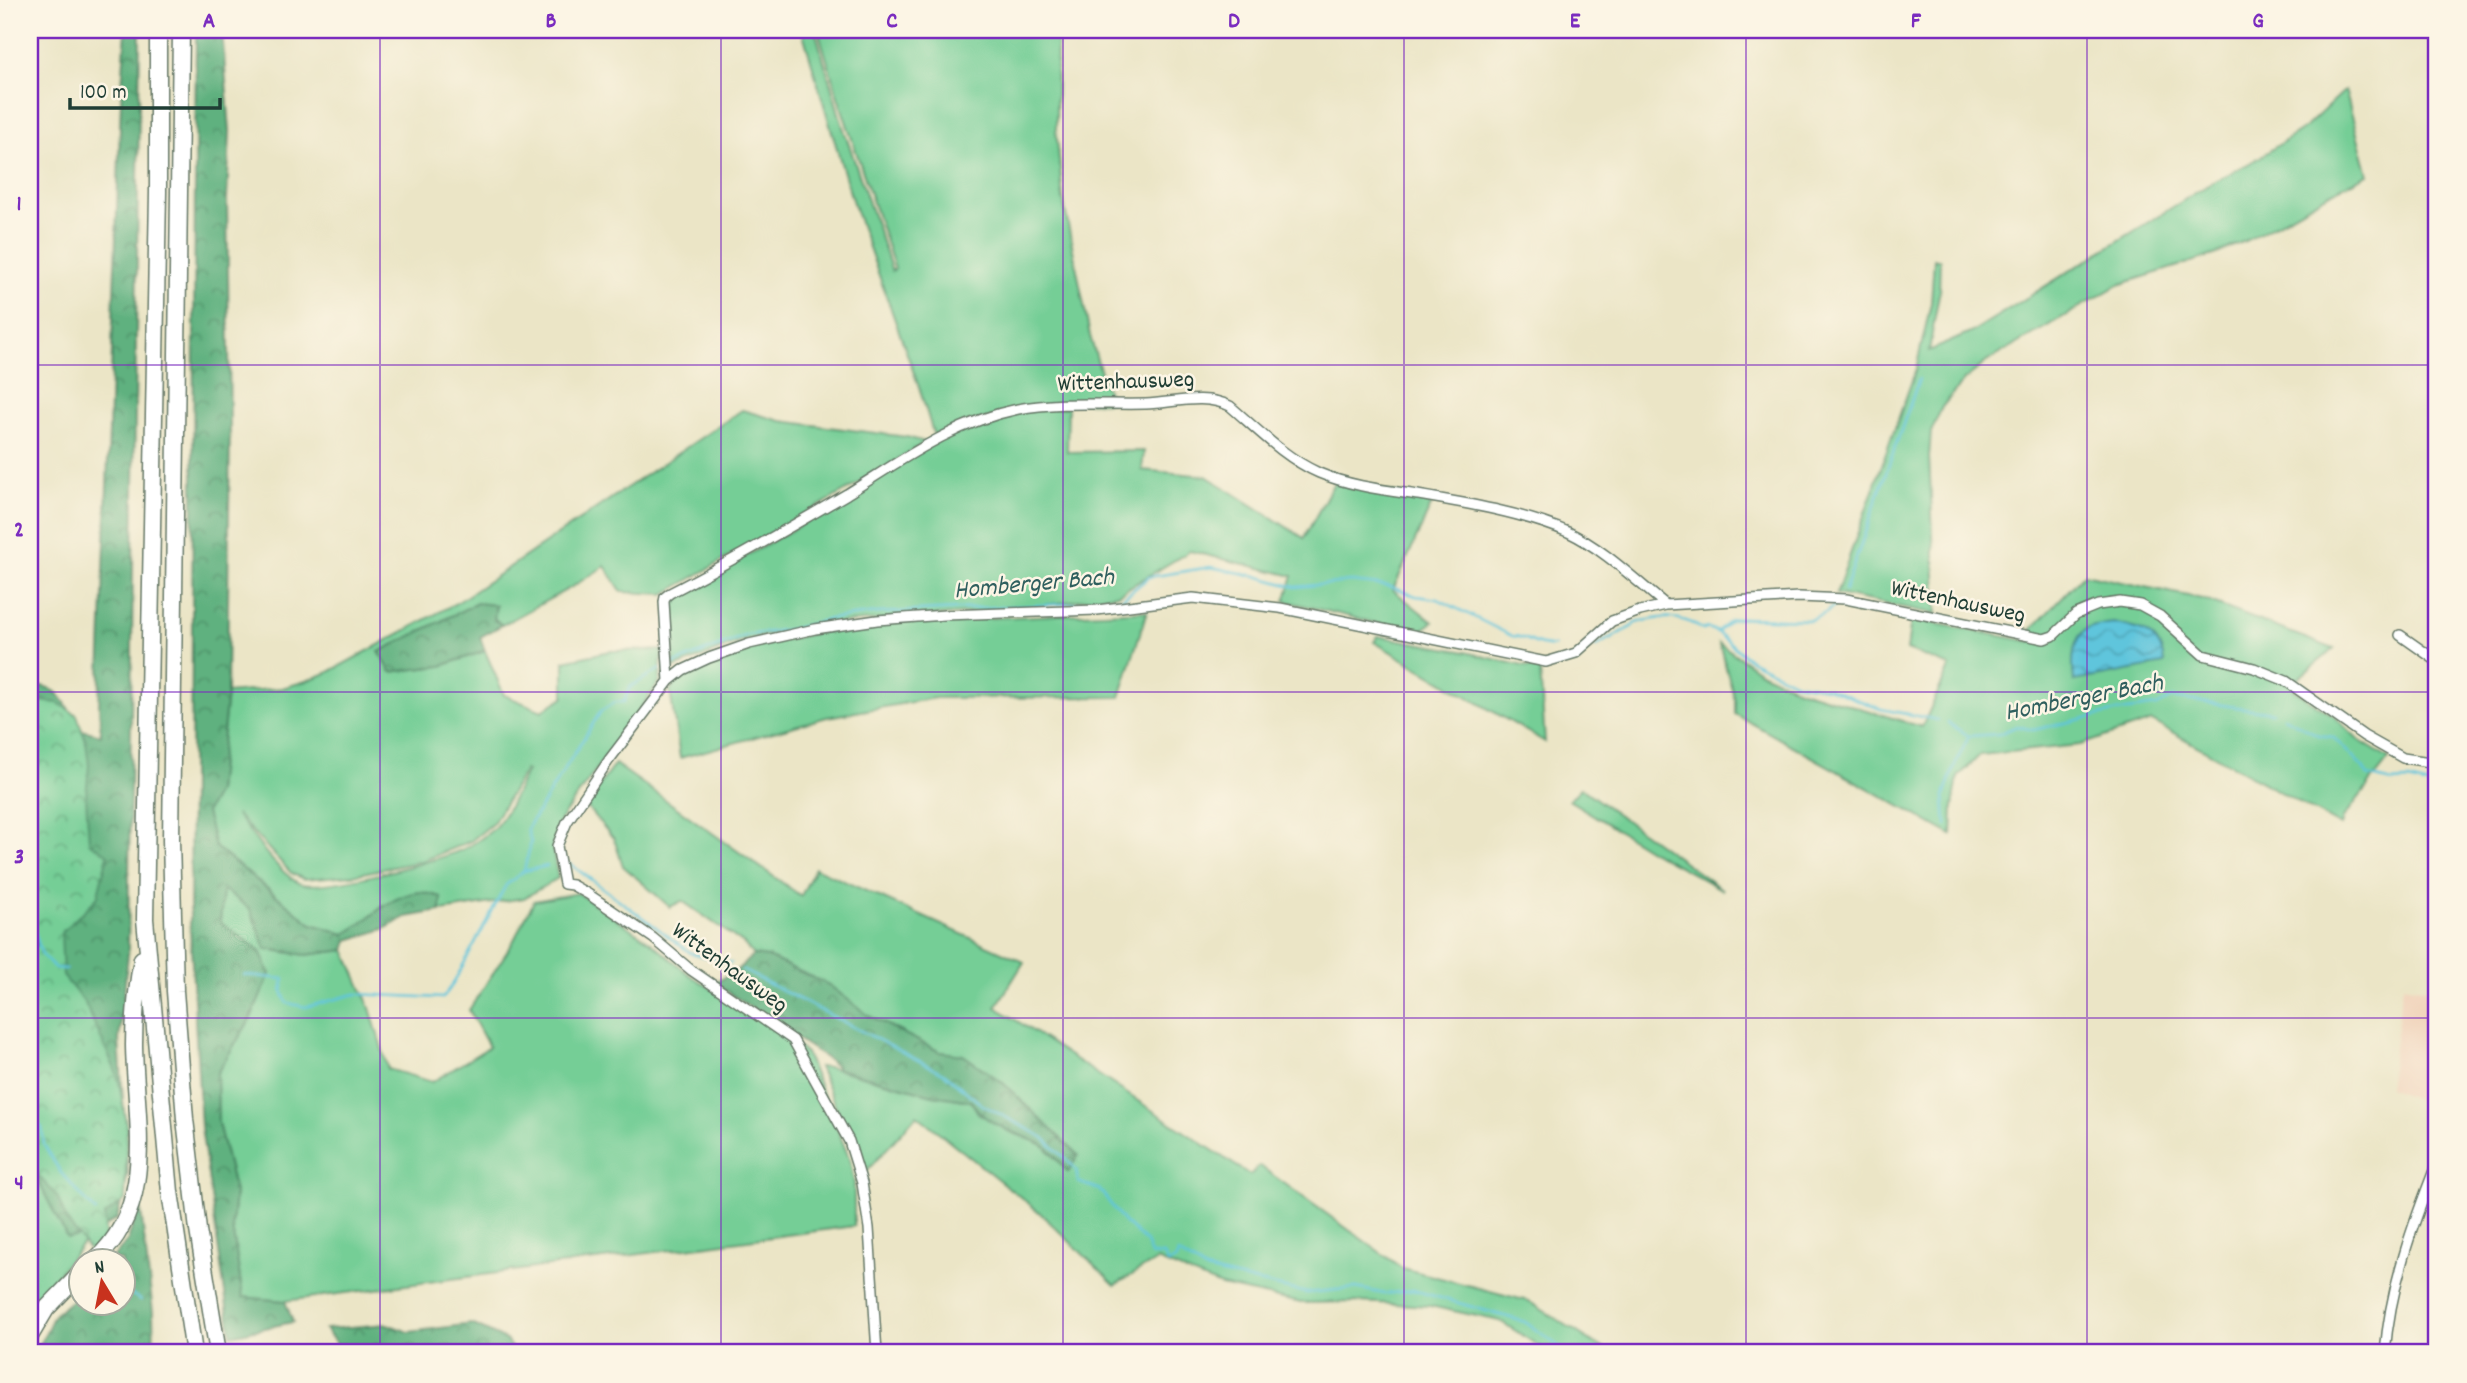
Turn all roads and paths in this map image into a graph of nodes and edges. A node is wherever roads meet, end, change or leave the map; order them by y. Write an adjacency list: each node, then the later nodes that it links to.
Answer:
1 (158, 30): 8 (highway)
2 (181, 30): 14 (highway)
3 (1666, 605): 6 (street, Wittenhausweg); 6 (street, Wittenhausweg); 7 (street, Wittenhausweg)
4 (2400, 635): 5 (street)
5 (2437, 661)
6 (669, 681): 15 (street, Wittenhausweg)
7 (2437, 763)
8 (146, 936): 10 (highway); 13 (highway)
9 (2437, 1163): 16 (street)
10 (108, 1246)
11 (66, 1288): 12 (highway)
12 (30, 1336)
13 (194, 1353)
14 (218, 1353)
15 (877, 1353)
16 (2385, 1353)

